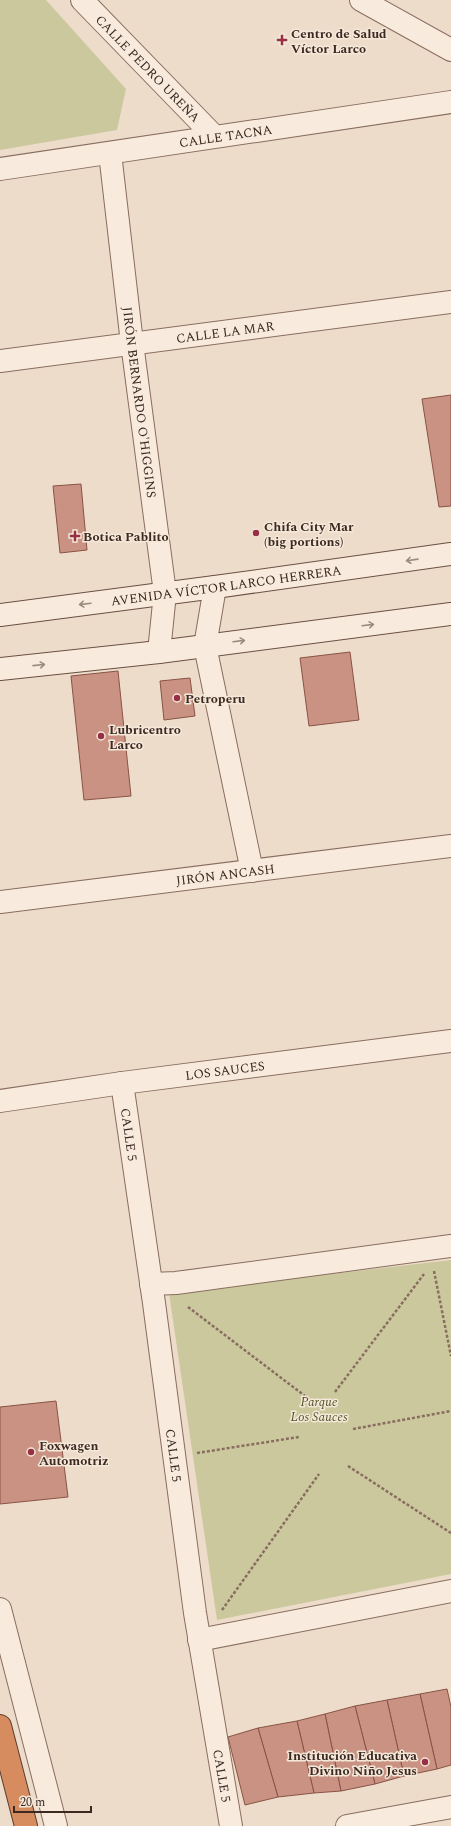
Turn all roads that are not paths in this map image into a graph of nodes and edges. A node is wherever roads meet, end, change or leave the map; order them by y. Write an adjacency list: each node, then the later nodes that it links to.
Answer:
1 (82, 0): 5 (street, CALLE PEDRO UREÑA)
2 (361, 0): 3 (street)
3 (451, 50)
4 (451, 102): 5 (street, CALLE TACNA)
5 (214, 136): 6 (street, CALLE TACNA)
6 (110, 153): 7 (street, CALLE TACNA); 9 (street, JIRÓN BERNARDO O'HIGGINS)
7 (0, 169)
8 (451, 302): 9 (street, CALLE LA MAR)
9 (132, 343): 10 (street, CALLE LA MAR); 13 (street, JIRÓN BERNARDO O'HIGGINS)
10 (0, 361)
11 (451, 554): 12 (street, AVENIDA VÍCTOR LARCO HERRERA, one-way to 12)
12 (215, 587): 13 (street, AVENIDA VÍCTOR LARCO HERRERA); 16 (street)
13 (165, 593): 15 (street, AVENIDA VÍCTOR LARCO HERRERA, one-way to 15); 17 (street, JIRÓN BERNARDO O'HIGGINS)
14 (451, 614): 16 (street, one-way to 14)
15 (0, 615)
16 (205, 646): 17 (street); 20 (street)
17 (159, 652): 18 (street, one-way to 17)
18 (0, 669)
19 (451, 846): 20 (street, JIRÓN ANCASH)
20 (252, 871): 21 (street, JIRÓN ANCASH)
21 (0, 902)
22 (451, 1041): 23 (street, LOS SAUCES)
23 (122, 1083): 24 (street, LOS SAUCES); 26 (street, CALLE 5)
24 (0, 1101)
25 (451, 1246): 26 (street)
26 (151, 1284): 29 (street, CALLE 5)
27 (451, 1591): 29 (street)
28 (0, 1609): 33 (street)
29 (199, 1640): 34 (street, CALLE 5)
30 (0, 1726): 32 (highway)
31 (451, 1807): 35 (street)
32 (26, 1826)
33 (56, 1826)
34 (231, 1826)
35 (347, 1826)

